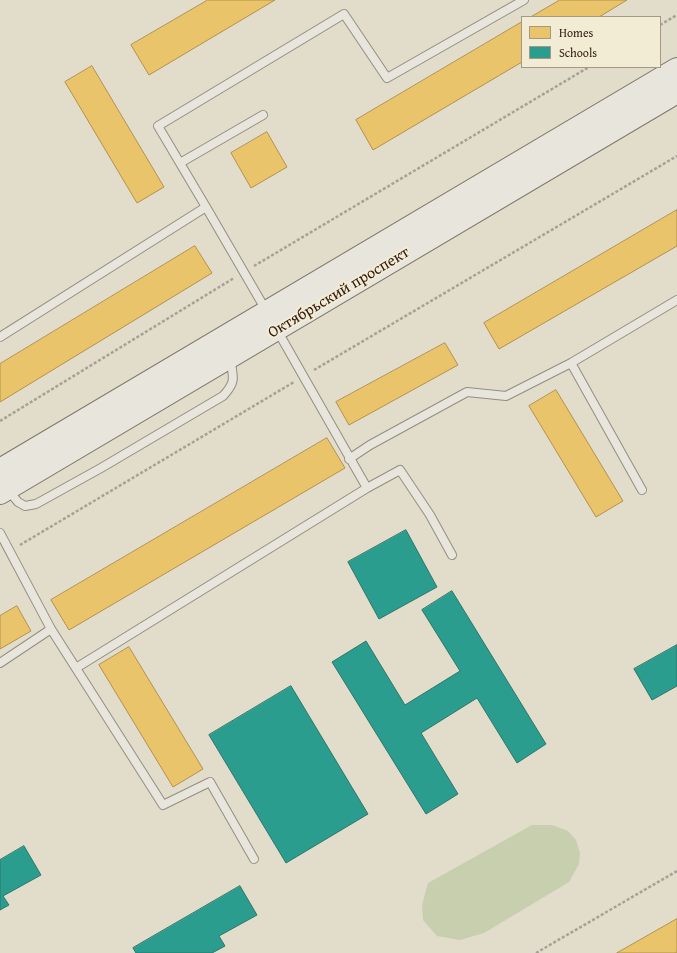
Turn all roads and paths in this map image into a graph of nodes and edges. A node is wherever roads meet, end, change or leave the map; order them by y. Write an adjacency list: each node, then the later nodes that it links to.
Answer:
1 (524, 0): 9 (lane)
2 (677, 15): 3 (path)
3 (661, 24)
4 (587, 68): 11 (path)
5 (677, 69): 13 (main road, Октябрьский проспект)
6 (677, 92): 13 (main road, Октябрьский проспект)
7 (263, 115): 9 (lane)
8 (677, 156): 17 (path)
9 (180, 163): 10 (lane)
10 (206, 207): 11 (lane); 14 (lane)
11 (244, 272): 13 (lane); 18 (path)
12 (677, 300): 16 (lane)
13 (272, 321): 15 (main road, Октябрьский проспект); 17 (lane); 20 (main road, Октябрьский проспект)
14 (0, 337)
15 (230, 357): 20 (main road, Октябрьский проспект); 20 (lane)
16 (571, 363): 19 (lane); 22 (lane)
17 (303, 376): 19 (lane); 24 (path)
18 (0, 421)
19 (349, 459): 21 (lane)
20 (2, 484)
21 (367, 488): 25 (lane); 28 (lane)
22 (642, 490)
23 (0, 533): 24 (lane)
24 (10, 551): 26 (lane)
25 (452, 555)
26 (51, 629): 27 (lane); 28 (lane)
27 (0, 663)
28 (76, 668): 29 (lane)
29 (254, 859)
30 (677, 871): 31 (path)
31 (536, 953)

